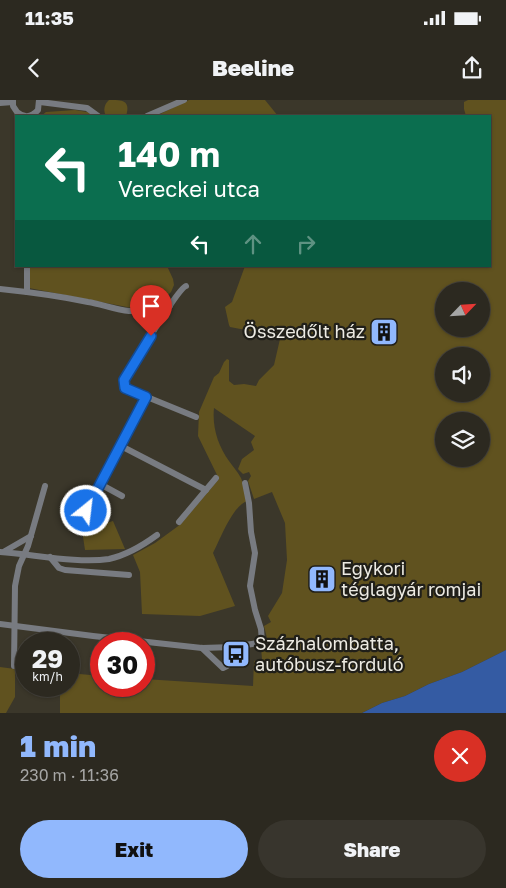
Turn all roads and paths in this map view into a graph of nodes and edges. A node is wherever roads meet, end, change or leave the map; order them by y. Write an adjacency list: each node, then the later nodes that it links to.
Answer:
1 (184, 100): 8 (street)
2 (13, 101): 4 (street); 5 (street)
3 (39, 101): 6 (street); 7 (street)
4 (0, 104)
5 (22, 115)
6 (32, 115)
7 (97, 115)
8 (149, 115)
9 (27, 267): 12 (street)
10 (186, 286): 13 (street)
11 (0, 289): 12 (street)
12 (27, 292): 13 (street)
13 (170, 306): 14 (street)
14 (146, 397): 15 (street); 16 (street)
15 (196, 417)
16 (122, 446): 19 (street); 21 (street)
17 (216, 478): 21 (street)
18 (245, 483): 33 (street)
19 (100, 484): 22 (street); 23 (street)
20 (45, 486): 26 (street)
21 (206, 490): 24 (street)
22 (122, 496)
23 (86, 511)
24 (179, 522)
25 (157, 535): 29 (street)
26 (31, 536): 27 (street); 28 (street)
27 (2, 552): 28 (street)
28 (25, 555): 29 (street); 32 (street)
29 (50, 557): 30 (street)
30 (129, 575)
31 (0, 624): 32 (street)
32 (14, 626): 34 (street); 35 (street)
33 (233, 647): 34 (street); 34 (street)
34 (202, 648)
35 (14, 666)

